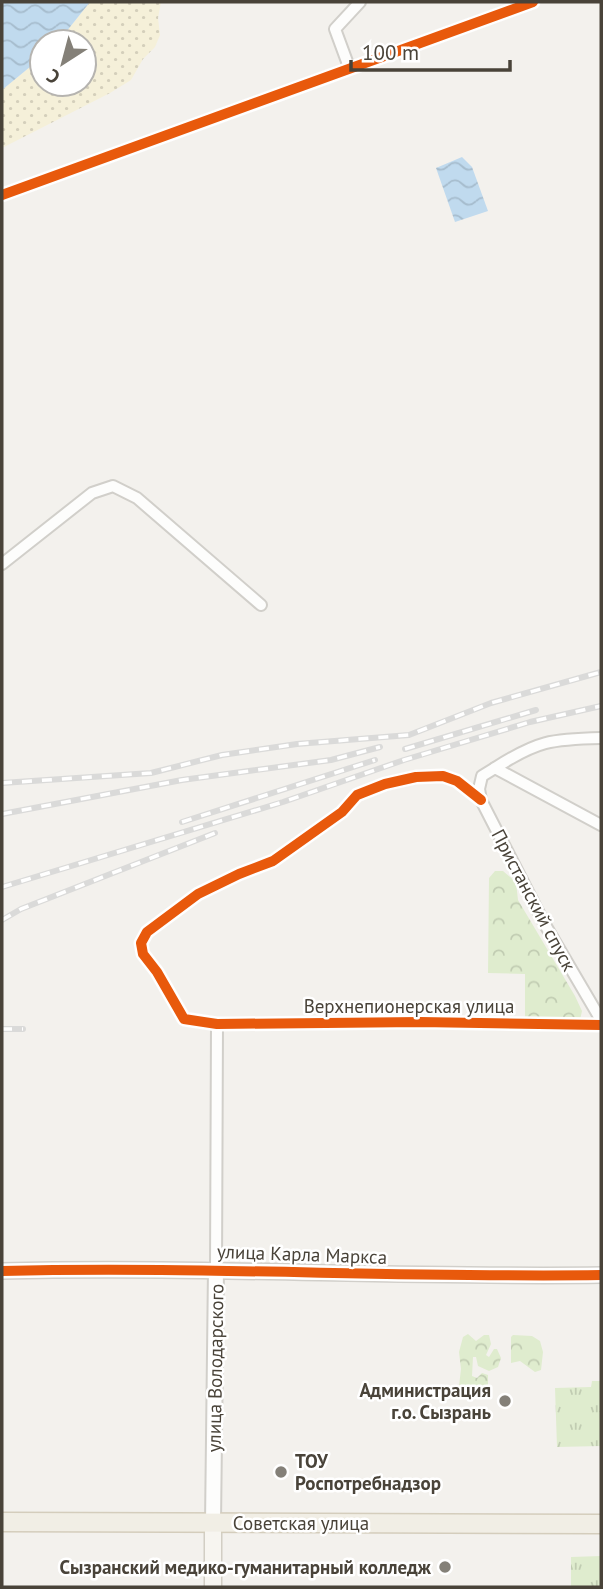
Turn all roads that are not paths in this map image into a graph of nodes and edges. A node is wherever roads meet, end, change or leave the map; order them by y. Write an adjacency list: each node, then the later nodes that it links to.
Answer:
1 (360, 2): 3 (street)
2 (533, 2): 3 (street)
3 (349, 68): 4 (street)
4 (2, 195)
5 (2, 564): 6 (street)
6 (261, 606)
7 (601, 738): 8 (street)
8 (495, 768): 9 (street, Пристанский спуск); 10 (street)
9 (481, 800): 11 (street, Пристанский спуск); 12 (street, Верхнепионерская улица)
10 (601, 825)
11 (601, 1020)
12 (218, 1024): 13 (street, Верхнепионерская улица); 14 (street, улица Володарского)
13 (601, 1025)
14 (216, 1269): 15 (street, улица Карла Маркса); 16 (street, улица Карла Маркса); 18 (street, улица Володарского)
15 (2, 1271)
16 (601, 1275)
17 (2, 1522): 18 (main road, Советская улица)
18 (214, 1523): 19 (main road, Советская улица); 20 (main road, улица Володарского)
19 (601, 1524)
20 (213, 1587)

